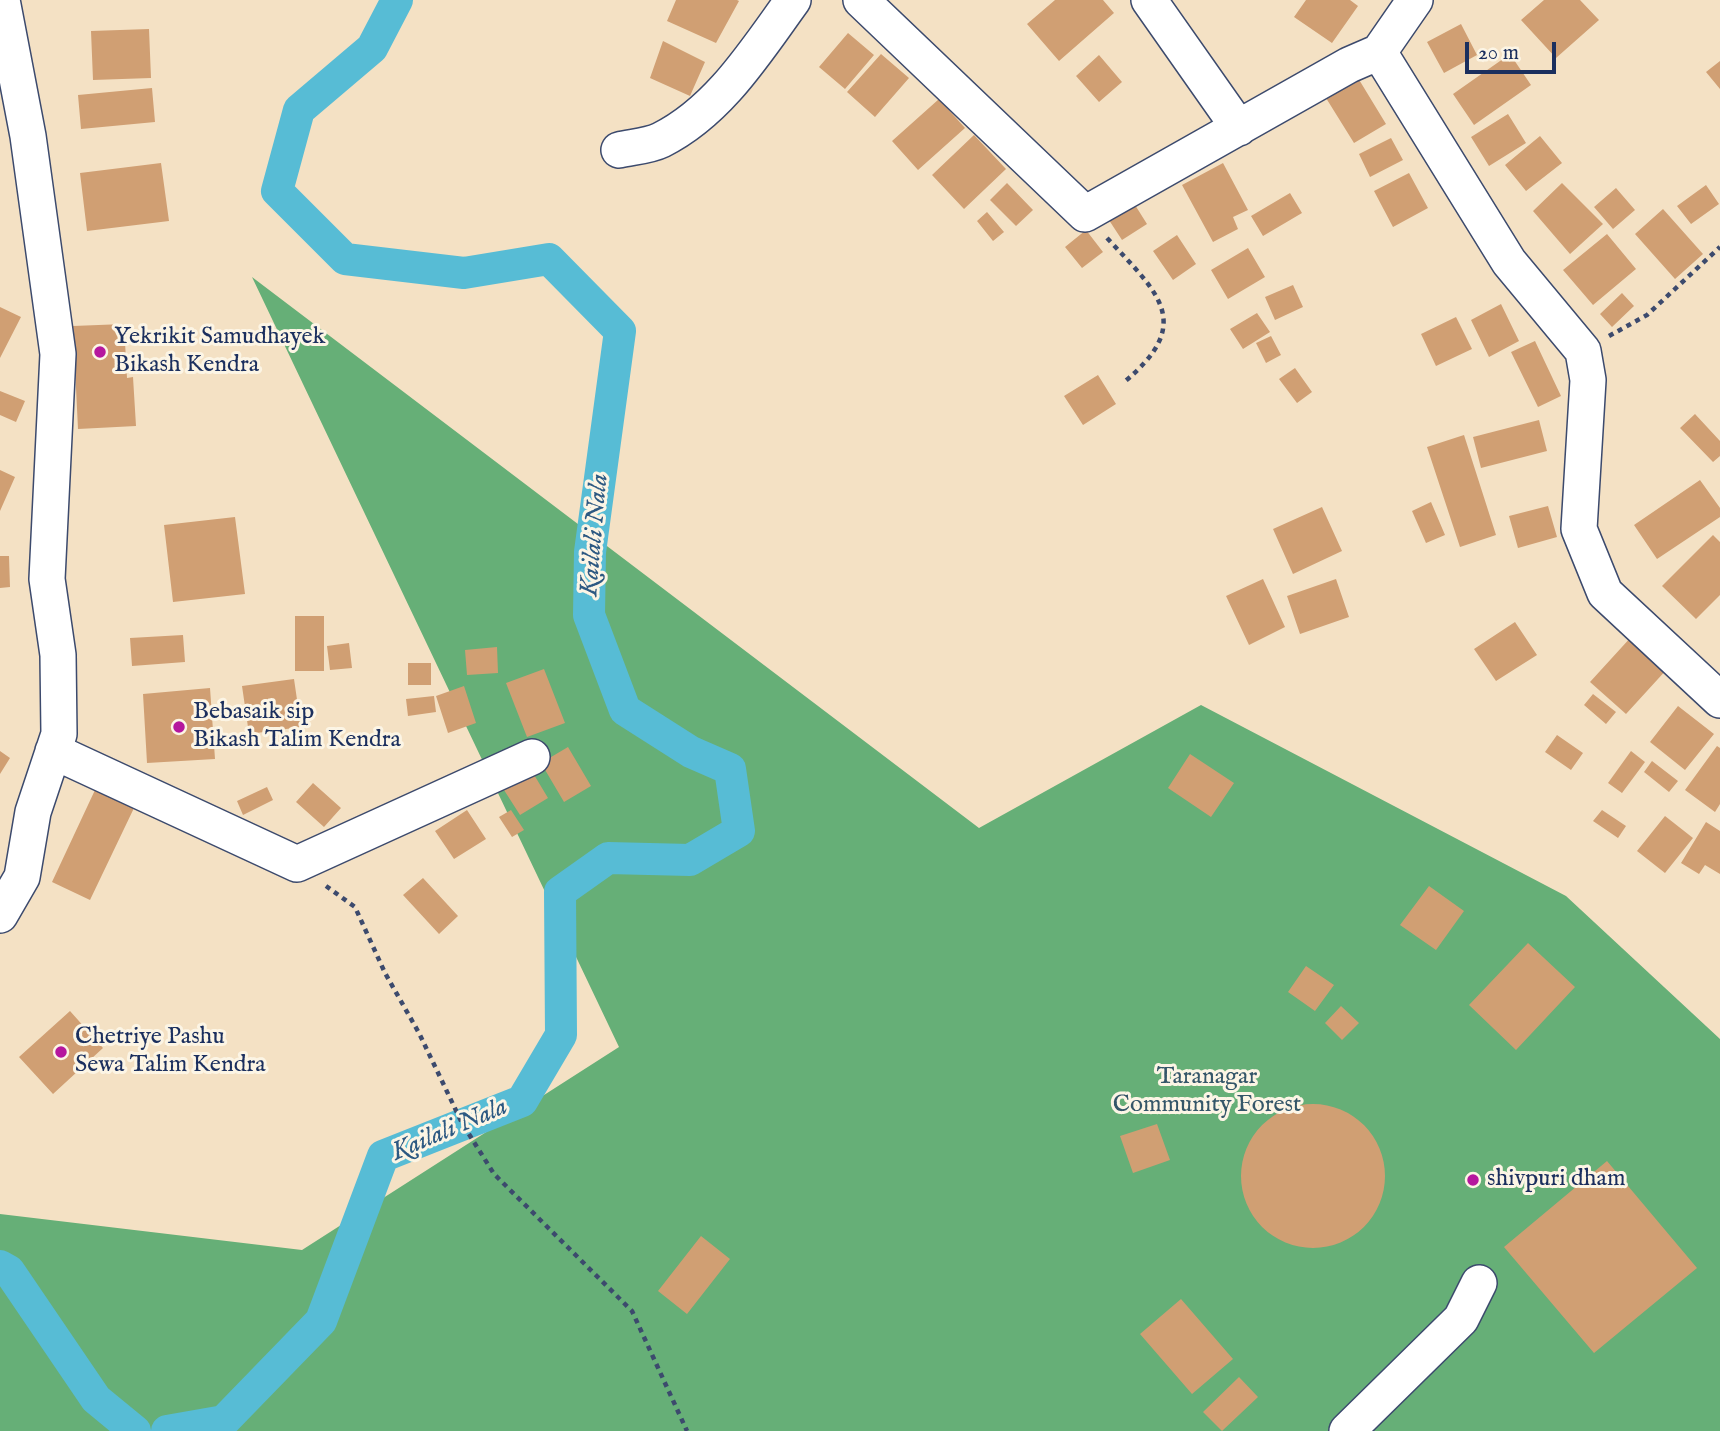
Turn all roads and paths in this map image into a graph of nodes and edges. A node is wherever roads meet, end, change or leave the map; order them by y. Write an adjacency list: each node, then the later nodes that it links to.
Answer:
1 (2, 0): 14 (street)
2 (793, 0): 8 (street)
3 (861, 0): 9 (street)
4 (1149, 0): 7 (street)
5 (1415, 0): 6 (street)
6 (1379, 52): 7 (street); 11 (street)
7 (1239, 128): 9 (street)
8 (619, 150)
9 (1085, 214): 12 (path)
10 (1720, 247): 11 (path)
11 (1583, 351): 13 (street)
12 (1122, 383)
13 (1720, 699)
14 (53, 751): 16 (street); 17 (street)
15 (532, 757): 16 (street)
16 (297, 864): 19 (path)
17 (0, 915)
18 (1479, 1283): 20 (street)
19 (687, 1431)
20 (1347, 1431)

